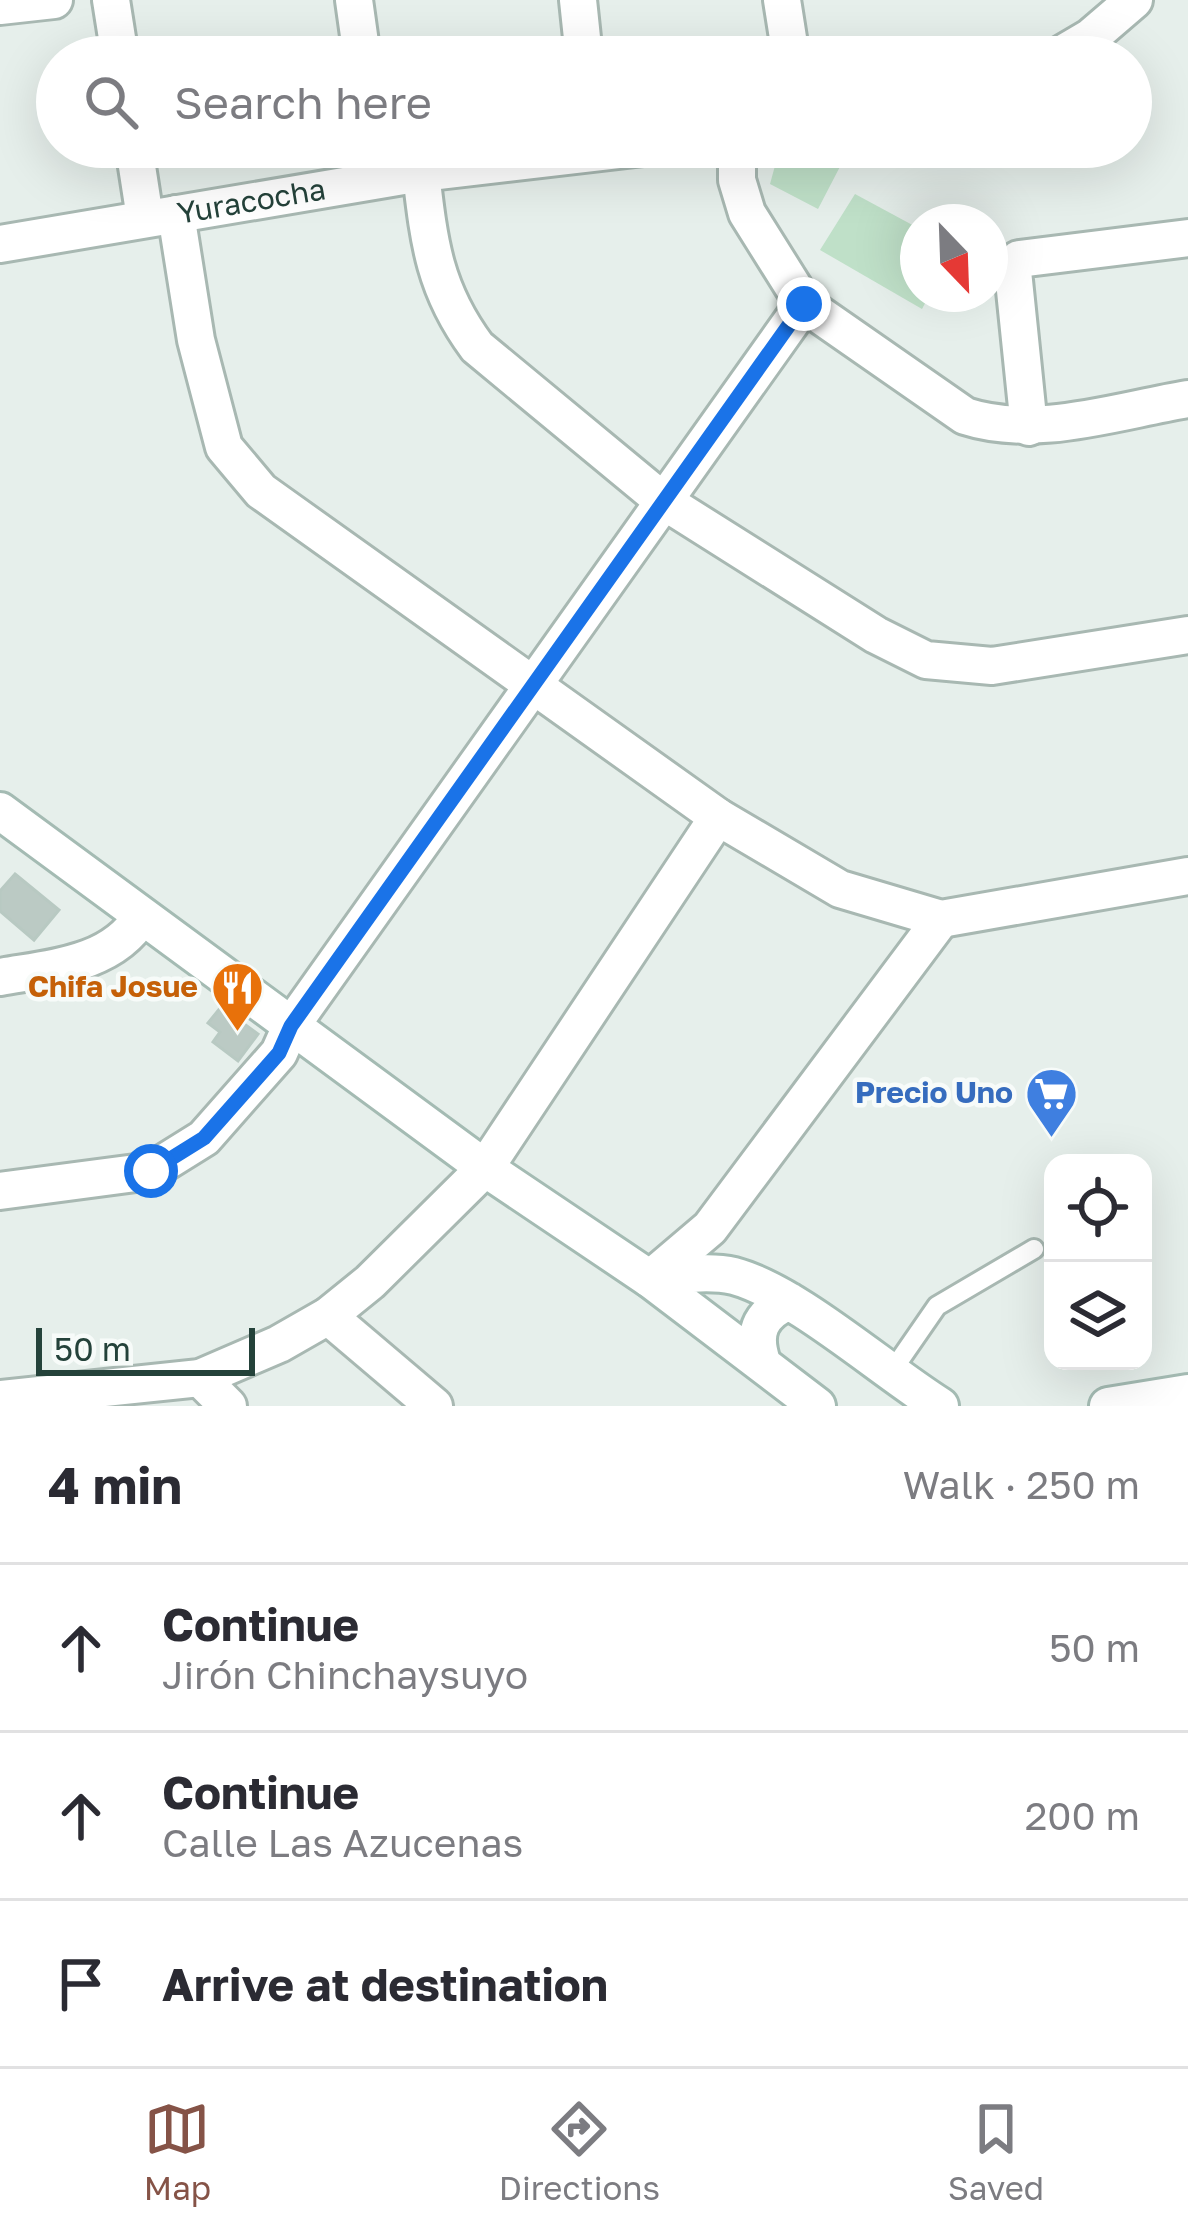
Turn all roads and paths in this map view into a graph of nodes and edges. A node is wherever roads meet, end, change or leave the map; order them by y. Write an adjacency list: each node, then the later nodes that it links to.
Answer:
1 (54, 0): 7 (street)
2 (111, 0): 8 (street)
3 (354, 0): 9 (street)
4 (578, 0): 10 (street)
5 (782, 0): 11 (street)
6 (1134, 0): 12 (street)
7 (0, 5)
8 (117, 36)
9 (359, 36)
10 (582, 36)
11 (788, 36)
12 (1092, 36)
13 (142, 168): 19 (street)
14 (357, 168): 19 (street, Yuracocha)
15 (402, 168): 18 (street, Yuracocha)
16 (453, 168): 18 (street, Yuracocha)
17 (737, 168): 22 (street)
18 (422, 172): 25 (street)
19 (160, 216): 21 (street, Yuracocha); 27 (street)
20 (1188, 238): 24 (street)
21 (0, 244)
22 (804, 304): 24 (street); 25 (street)
23 (1188, 399): 24 (street)
24 (1029, 427)
25 (662, 500): 26 (street); 27 (street)
26 (1188, 635)
27 (536, 685): 29 (street); 34 (street)
28 (0, 811): 31 (street)
29 (718, 817): 32 (street); 35 (street)
30 (1188, 876): 32 (street)
31 (141, 916): 33 (street); 34 (street)
32 (941, 919): 38 (street)
33 (0, 977)
34 (291, 1026): 35 (street); 36 (street)
35 (485, 1168): 38 (street); 40 (street)
36 (0, 1191)
37 (1034, 1249): 42 (lane)
38 (650, 1279): 39 (street); 41 (street)
39 (789, 1301): 41 (street); 42 (street)
40 (328, 1316): 43 (street); 47 (street)
41 (762, 1362): 48 (street)
42 (890, 1374): 49 (street)
43 (200, 1378): 45 (street); 46 (street)
44 (1188, 1393): 50 (street)
45 (0, 1399)
46 (228, 1406)
47 (434, 1406)
48 (817, 1406)
49 (940, 1406)
50 (1108, 1406)

